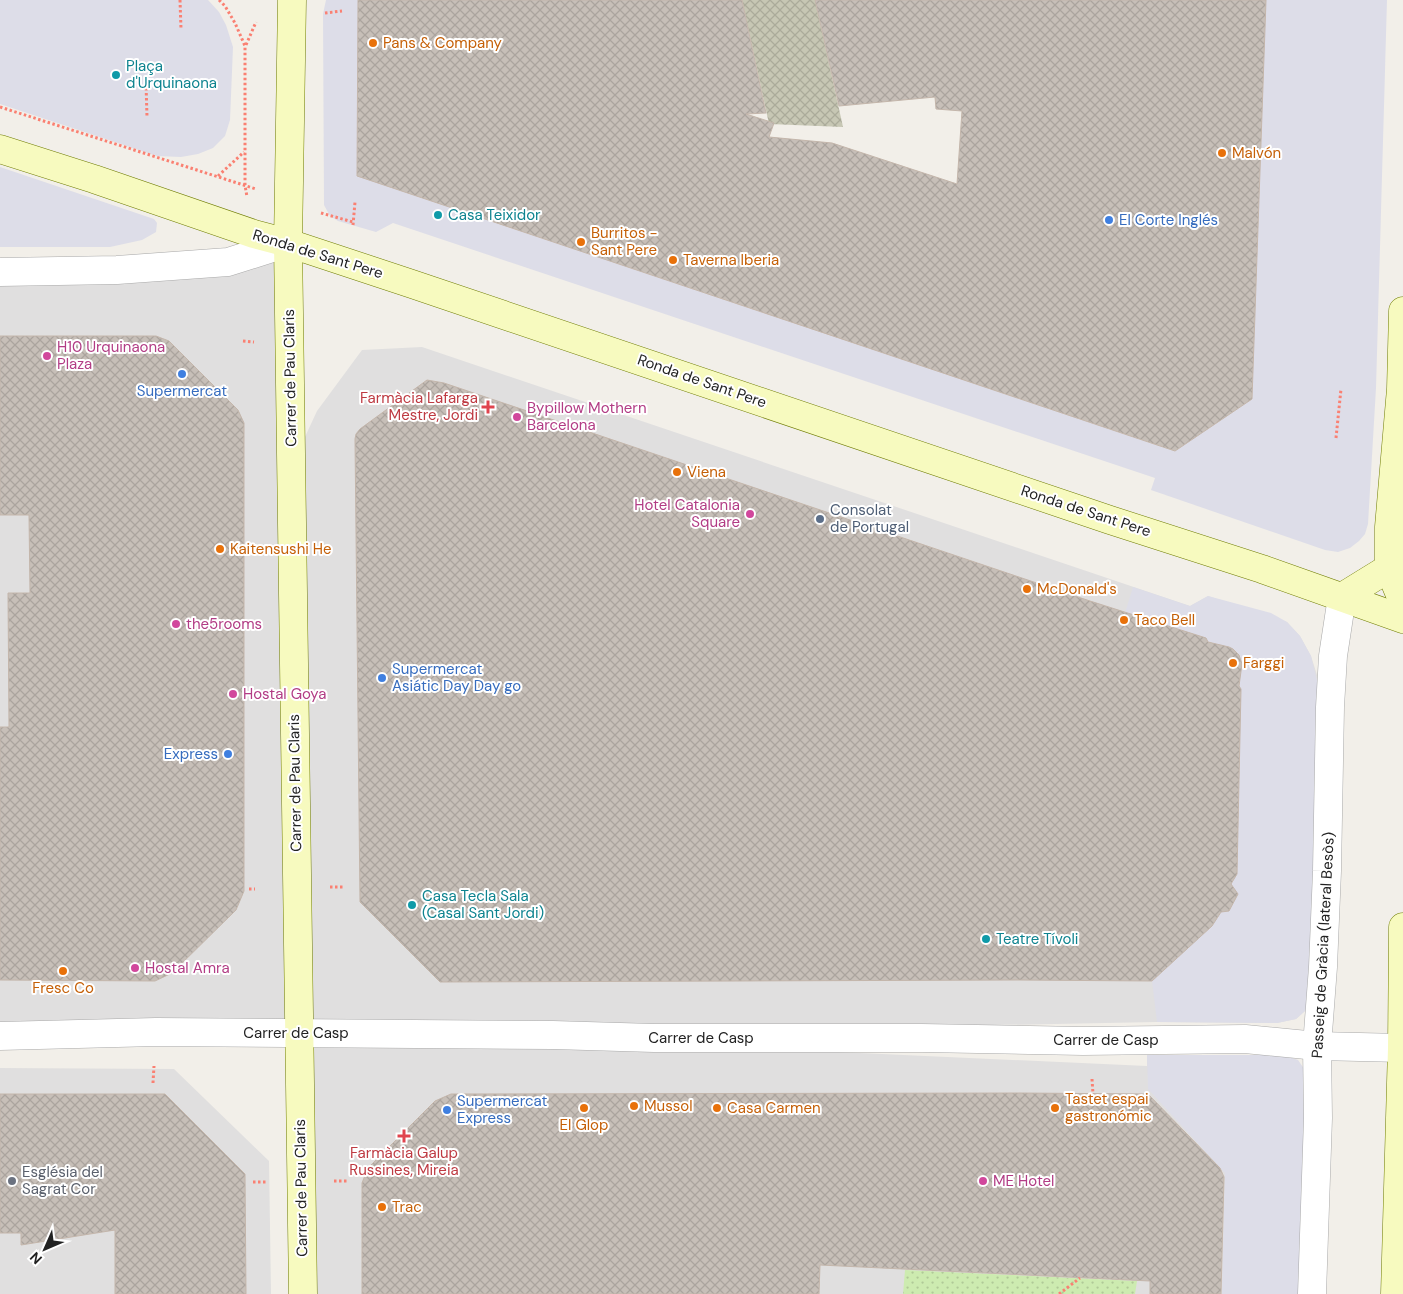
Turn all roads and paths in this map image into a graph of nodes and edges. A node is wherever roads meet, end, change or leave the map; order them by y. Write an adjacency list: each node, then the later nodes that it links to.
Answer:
1 (180, 0): 6 (path)
2 (219, 0): 11 (path)
3 (292, 0): 17 (main road)
4 (342, 11): 5 (path)
5 (322, 14)
6 (181, 29)
7 (146, 83): 9 (path)
8 (0, 107): 12 (path)
9 (147, 117)
10 (0, 149): 16 (main road, Ronda de Sant Pere)
11 (245, 151): 12 (path); 13 (path)
12 (217, 176): 13 (path)
13 (245, 185): 16 (path)
14 (355, 202): 15 (path)
15 (353, 226)
16 (254, 234): 17 (main road, Ronda de Sant Pere)
17 (288, 243): 18 (street); 25 (main road, Ronda de Sant Pere); 31 (main road, Carrer de Pau Claris)
18 (0, 272)
19 (1403, 311): 24 (main road)
20 (243, 341): 21 (path)
21 (254, 342)
22 (1341, 389): 23 (path)
23 (1336, 438)
24 (1388, 568): 25 (main road); 26 (main road)
25 (1342, 597): 27 (main road, Ronda de Sant Pere); 33 (street, Passeig de Gràcia (lateral Besòs))
26 (1403, 602)
27 (1403, 619)
28 (249, 889): 29 (path)
29 (255, 889)
30 (1403, 927): 34 (main road)
31 (299, 1033): 32 (street, Carrer de Casp); 33 (street, Carrer de Casp); 42 (main road, Carrer de Pau Claris)
32 (0, 1036)
33 (1317, 1046): 34 (street, Carrer de Casp); 44 (street, Passeig de Gràcia (lateral Besòs))
34 (1402, 1048): 45 (main road)
35 (1092, 1079): 36 (path)
36 (1093, 1094)
37 (347, 1181): 40 (path)
38 (253, 1182): 39 (path, Carrer de Pau Claris)
39 (270, 1182)
40 (333, 1182)
41 (1080, 1278): 43 (path)
42 (303, 1294)
43 (1059, 1294)
44 (1312, 1294)
45 (1395, 1294)

